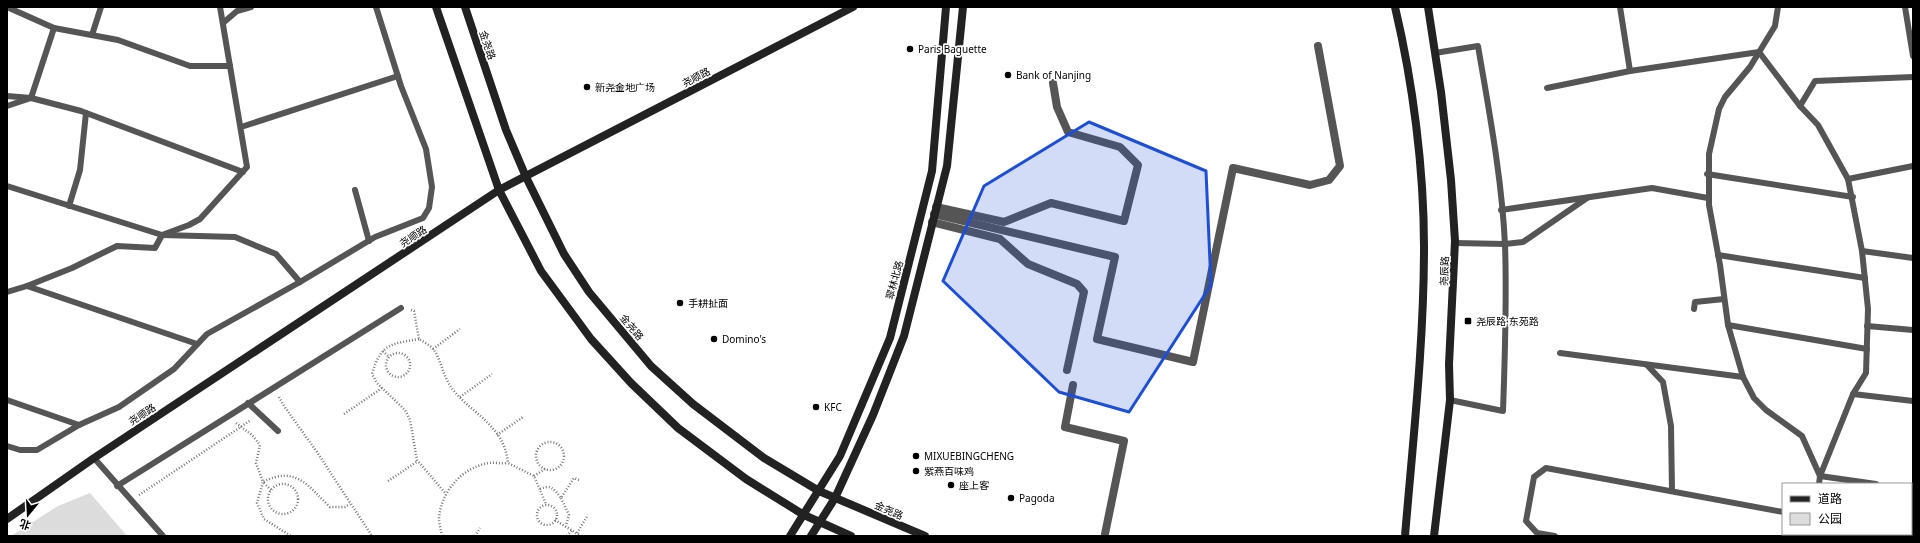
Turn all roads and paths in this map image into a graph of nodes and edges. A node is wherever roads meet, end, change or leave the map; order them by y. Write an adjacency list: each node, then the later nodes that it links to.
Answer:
1 (9, 7): 17 (lane)
2 (101, 7): 18 (lane)
3 (220, 7): 16 (lane)
4 (251, 7): 16 (lane)
5 (376, 7): 25 (lane)
6 (436, 7): 42 (main road)
7 (464, 7): 38 (main road, 金尧路)
8 (852, 7): 38 (main road, 尧顺路)
9 (946, 7): 111 (main road, 翠林北路)
10 (963, 7): 48 (main road)
11 (1395, 7): 140 (main road, 尧辰路)
12 (1428, 7): 20 (main road, 尧辰路)
13 (1620, 7): 24 (lane)
14 (1778, 7): 21 (lane)
15 (1906, 7): 22 (lane)
16 (223, 23): 23 (lane)
17 (54, 28): 18 (lane); 30 (lane)
18 (92, 35): 23 (lane)
19 (1318, 46): 48 (street)
20 (1435, 52): 47 (lane); 51 (main road, 尧辰路)
21 (1759, 52): 24 (lane); 32 (lane); 37 (lane)
22 (1913, 56)
23 (230, 66): 34 (lane)
24 (1630, 71): 28 (lane)
25 (398, 76): 34 (lane); 50 (lane)
26 (1913, 77): 32 (lane)
27 (1053, 84): 48 (street)
28 (1547, 88)
29 (7, 96): 30 (lane)
30 (31, 98): 31 (lane); 33 (lane)
31 (7, 106)
32 (1800, 106): 39 (lane)
33 (86, 113): 36 (lane); 46 (lane)
34 (241, 127): 36 (lane)
35 (1913, 166): 39 (lane)
36 (243, 172): 49 (lane)
37 (1707, 174): 44 (lane); 45 (lane)
38 (526, 177): 42 (main road, 尧顺路); 111 (main road, 金尧路)
39 (1848, 179): 44 (lane)
40 (7, 186): 46 (lane)
41 (355, 190): 50 (lane)
42 (499, 190): 96 (main road, 尧顺路); 120 (main road)
43 (1589, 197): 45 (lane); 47 (lane); 52 (lane)
44 (1853, 197): 53 (lane)
45 (1708, 198): 54 (lane)
46 (69, 206): 49 (lane)
47 (1501, 210): 52 (lane)
48 (934, 215): 75 (street); 114 (main road)
49 (162, 235): 57 (lane); 58 (lane)
50 (369, 241): 57 (lane)
51 (1455, 243): 52 (lane); 84 (main road, 尧辰路)
52 (1505, 244): 84 (lane)
53 (1862, 251): 55 (lane); 56 (lane)
54 (1718, 255): 56 (lane); 60 (lane)
55 (1913, 258)
56 (1865, 278): 64 (lane)
57 (300, 282): 68 (lane)
58 (27, 286): 59 (lane); 68 (lane)
59 (7, 292)
60 (1724, 299): 62 (lane); 63 (lane)
61 (401, 308): 67 (path); 79 (lane)
62 (1694, 309)
63 (1728, 325): 70 (lane); 77 (lane)
64 (1867, 326): 66 (lane); 70 (lane)
65 (460, 329): 69 (path)
66 (1913, 330)
67 (419, 339): 69 (path); 71 (path)
68 (197, 344): 91 (lane)
69 (433, 349): 82 (path)
70 (1866, 349): 81 (lane)
71 (383, 351): 73 (path); 80 (path)
72 (1560, 353): 74 (lane)
73 (389, 357): 73 (path)
74 (1647, 365): 77 (lane); 110 (lane)
75 (1067, 370)
76 (492, 374): 82 (path)
77 (1743, 377): 101 (lane)
78 (1073, 385): 128 (street)
79 (274, 387): 86 (lane); 116 (path)
80 (382, 388): 88 (path); 97 (path)
81 (1853, 394): 85 (lane); 101 (lane)
82 (460, 397): 94 (path)
83 (7, 400): 91 (lane)
84 (1450, 400): 141 (main road, 尧辰路)
85 (1913, 401)
86 (248, 404): 87 (lane); 89 (lane)
87 (260, 414): 92 (path); 93 (lane)
88 (344, 414)
89 (228, 416): 92 (path); 107 (lane)
90 (523, 417): 94 (path)
91 (79, 425): 95 (lane)
92 (241, 426): 104 (path); 115 (path)
93 (278, 431)
94 (497, 434): 98 (path)
95 (7, 446)
96 (94, 458): 107 (lane); 121 (main road, 尧顺路)
97 (418, 461): 103 (path); 112 (path)
98 (508, 463): 100 (path); 112 (path)
99 (546, 469): 99 (path); 100 (path)
100 (534, 476): 108 (path)
101 (1820, 476): 105 (lane); 106 (lane)
102 (579, 480): 113 (path)
103 (388, 481)
104 (263, 482): 109 (path); 116 (path); 130 (path)
105 (1819, 483)
106 (1869, 483)
107 (117, 486): 115 (lane)
108 (540, 489): 113 (path); 117 (path)
109 (271, 490): 109 (path)
110 (1672, 491): 118 (lane); 142 (lane)
111 (818, 492): 114 (main road, 金尧路); 120 (main road, 翠林北路)
112 (446, 494): 132 (path)
113 (561, 498): 124 (path)
114 (835, 498): 123 (main road); 139 (main road, 金尧路)
115 (130, 501): 129 (lane)
116 (350, 504): 131 (path)
117 (546, 504): 122 (path); 122 (path)
118 (1782, 512)
119 (588, 515): 127 (path)
120 (804, 515): 123 (main road); 136 (main road, 翠林北路)
121 (7, 519)
122 (556, 520): 124 (path)
123 (821, 522): 137 (main road); 138 (main road)
124 (566, 525): 126 (path)
125 (480, 528): 133 (path)
126 (572, 530): 127 (path); 134 (path)
127 (577, 533): 135 (path)
128 (1105, 534)
129 (163, 536)
130 (290, 536)
131 (372, 536)
132 (442, 536)
133 (475, 536)
134 (567, 536)
135 (581, 536)
136 (790, 536)
137 (811, 536)
138 (851, 536)
139 (925, 536)
140 (1405, 536)
141 (1434, 536)
142 (1555, 536)

